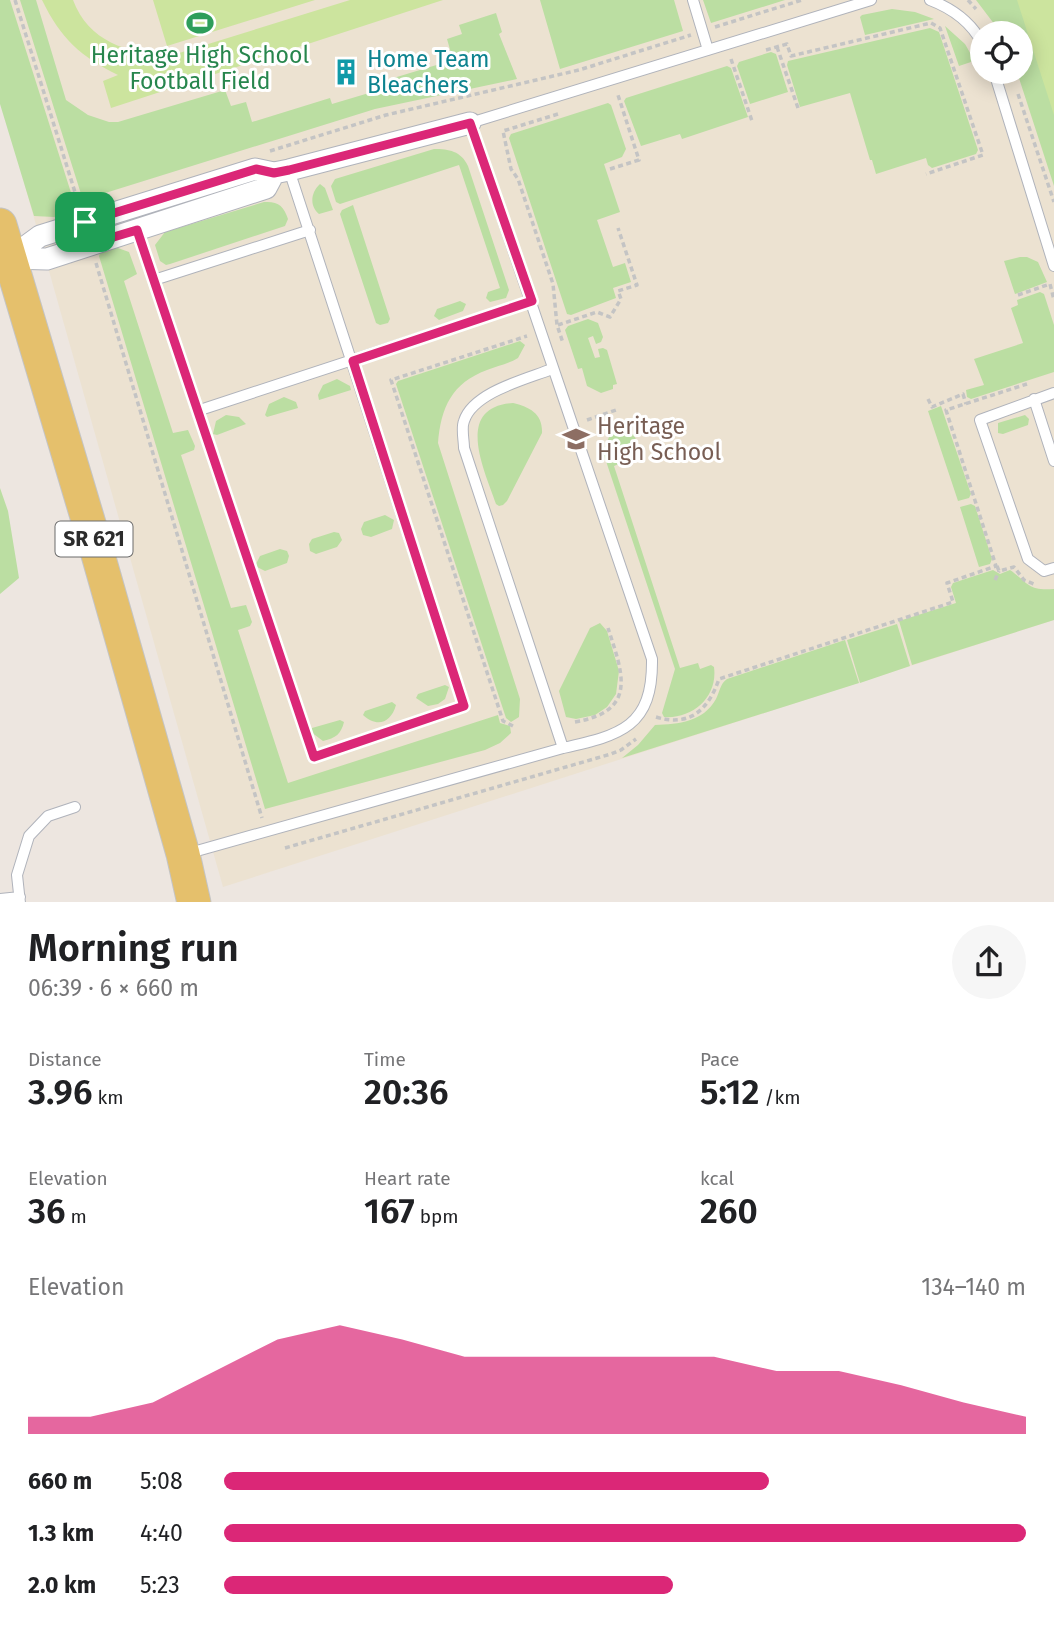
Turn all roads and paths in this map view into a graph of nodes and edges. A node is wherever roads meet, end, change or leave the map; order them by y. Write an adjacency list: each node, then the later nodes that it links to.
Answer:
1 (15, 0): 24 (path)
2 (693, 0): 7 (lane)
3 (802, 0): 7 (path)
4 (871, 0): 9 (lane)
5 (930, 0): 6 (lane)
6 (970, 27)
7 (702, 32): 9 (lane); 19 (path)
8 (777, 47): 10 (path); 15 (path); 22 (path)
9 (708, 50): 18 (lane)
10 (754, 53)
11 (743, 56): 17 (path)
12 (998, 84): 31 (lane)
13 (1016, 85): 23 (path)
14 (618, 95): 20 (path)
15 (798, 108)
16 (567, 111): 36 (path)
17 (752, 121)
18 (470, 123): 21 (street); 35 (lane)
19 (260, 155)
20 (610, 169)
21 (282, 171): 24 (street); 27 (street); 28 (lane)
22 (926, 174)
23 (1054, 202)
24 (85, 222): 30 (street)
25 (0, 226): 30 (main road, SR 621)
26 (618, 228): 36 (path)
27 (137, 230): 29 (street); 32 (lane)
28 (310, 230): 32 (lane); 40 (lane)
29 (90, 244): 30 (street); 65 (path)
30 (5, 260): 67 (main road, SR 621)
31 (1054, 266)
32 (154, 280): 48 (lane)
33 (1018, 295): 34 (path)
34 (1054, 300)
35 (532, 301): 40 (lane); 41 (lane)
36 (558, 325): 37 (path); 39 (path)
37 (549, 327)
38 (527, 337): 61 (path)
39 (564, 349)
40 (353, 361): 48 (lane); 48 (lane)
41 (552, 369): 63 (lane); 63 (lane)
42 (1029, 384): 46 (path)
43 (1054, 393): 45 (lane)
44 (928, 399): 46 (path)
45 (1034, 399): 50 (lane); 52 (lane)
46 (966, 404): 51 (path)
47 (619, 409): 49 (path)
48 (197, 411)
49 (585, 421)
50 (1054, 461)
51 (996, 566): 53 (path); 58 (path)
52 (1054, 568)
53 (999, 571): 54 (path); 55 (path)
54 (995, 580)
55 (1045, 585)
56 (608, 628): 59 (path)
57 (659, 706): 58 (path)
58 (656, 718): 60 (path)
59 (575, 722)
60 (651, 725)
61 (513, 726)
62 (641, 734): 66 (path)
63 (563, 748): 65 (lane)
64 (75, 807): 69 (lane)
65 (266, 831): 67 (lane)
66 (285, 848)
67 (183, 854): 70 (main road, SR 621)
68 (0, 899): 69 (lane)
69 (20, 900)
70 (194, 902)

